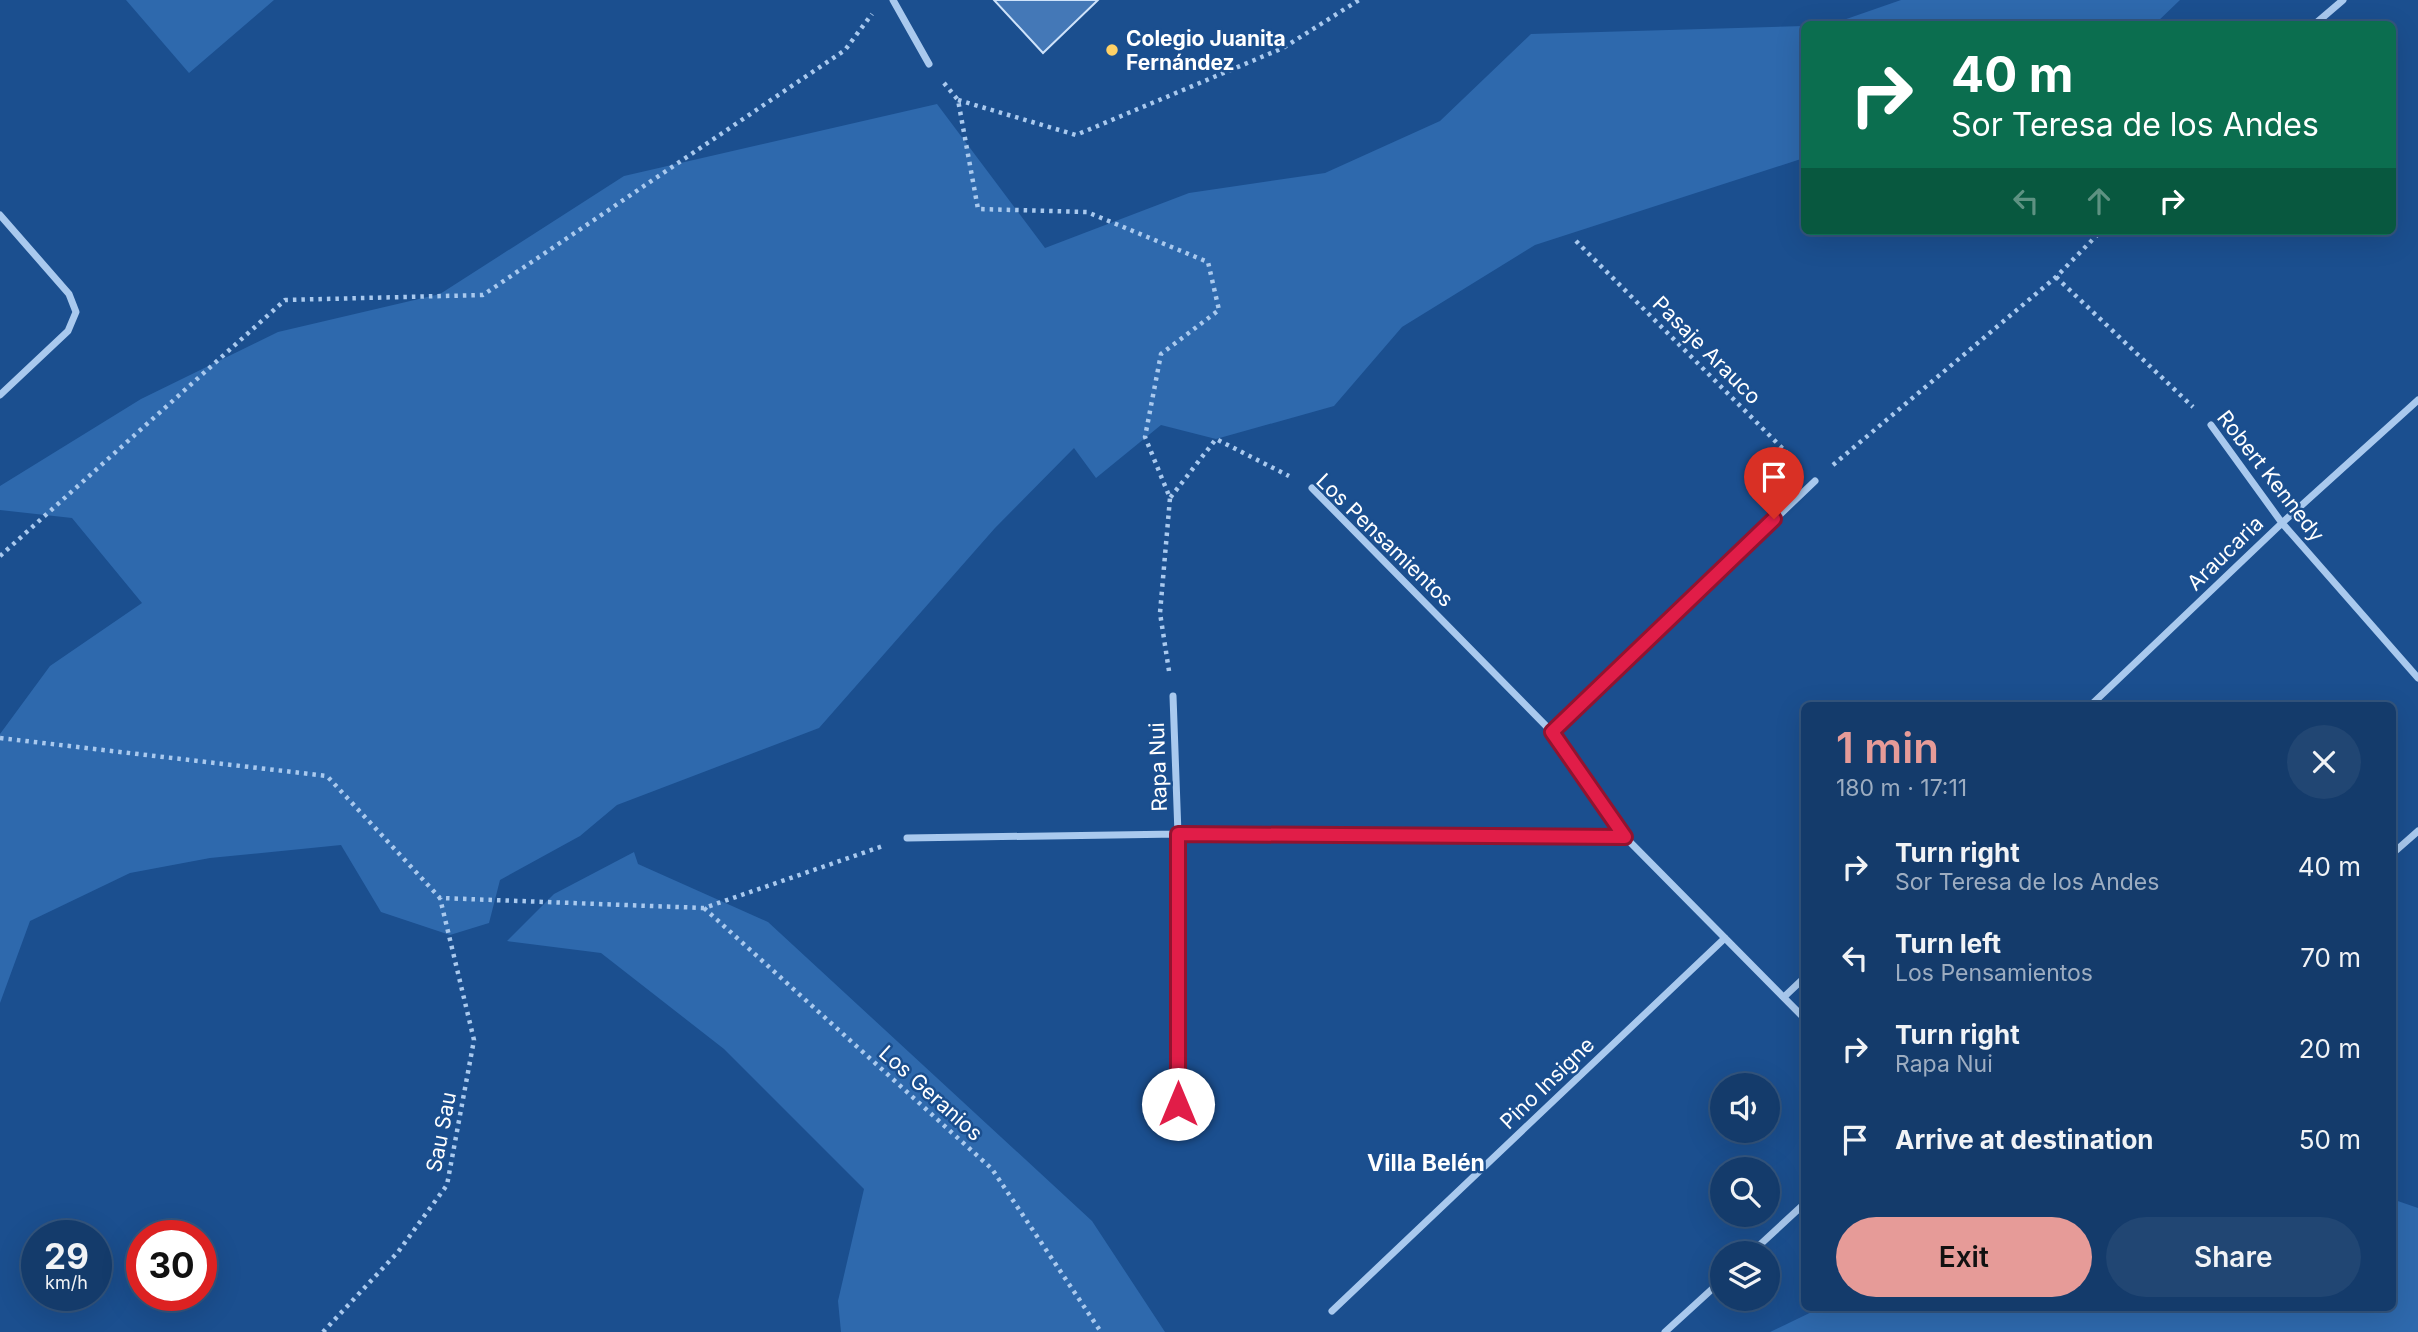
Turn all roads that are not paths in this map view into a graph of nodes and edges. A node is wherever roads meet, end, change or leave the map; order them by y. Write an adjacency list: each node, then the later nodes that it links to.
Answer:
1 (893, 0): 4 (street)
2 (2343, 0): 3 (street)
3 (2318, 21)
4 (929, 64)
5 (0, 215): 6 (street)
6 (0, 395)
7 (2418, 400): 11 (street, Araucaria)
8 (2211, 425): 11 (street, Robert Kennedy)
9 (1815, 481): 15 (street)
10 (1312, 488): 15 (street, Los Pensamientos)
11 (2282, 523): 12 (street, Robert Kennedy); 14 (street, Araucaria)
12 (2418, 678)
13 (1173, 696): 17 (street, Rapa Nui)
14 (2094, 702)
15 (1552, 732): 18 (street, Los Pensamientos)
16 (2418, 831): 20 (street)
17 (1178, 834): 18 (street); 19 (street); 25 (street, Rapa Nui)
18 (1625, 837): 21 (street, Los Pensamientos)
19 (907, 838)
20 (2396, 850)
21 (1725, 939): 23 (street, Los Pensamientos); 29 (street, Pino Insigne)
22 (1801, 981): 23 (street)
23 (1784, 997): 24 (street, Los Pensamientos)
24 (1801, 1015)
25 (1178, 1131)
26 (1801, 1207): 27 (street)
27 (1764, 1241)
28 (1710, 1291): 30 (street)
29 (1332, 1311)
30 (1665, 1332)

